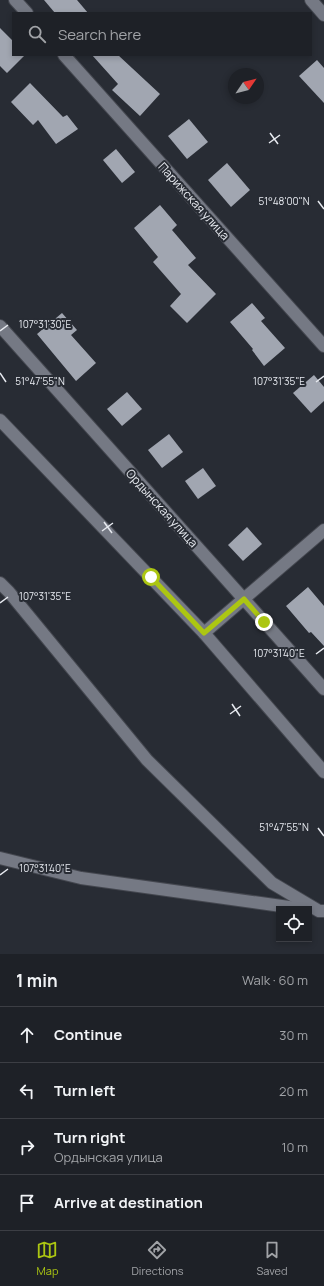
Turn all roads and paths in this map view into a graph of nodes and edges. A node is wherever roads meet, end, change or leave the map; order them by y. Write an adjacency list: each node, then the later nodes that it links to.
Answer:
1 (15, 0): 3 (street)
2 (311, 0): 4 (street)
3 (26, 12)
4 (324, 15)
5 (65, 56): 7 (street, Парижская улица)
6 (0, 326): 11 (street, Ордынская улица)
7 (324, 346)
8 (0, 420): 12 (street)
9 (324, 530): 11 (street)
10 (0, 583): 17 (street)
11 (244, 599): 12 (street); 13 (street, Ордынская улица)
12 (204, 633): 14 (street)
13 (324, 688)
14 (324, 772)
15 (0, 858): 16 (street)
16 (282, 906)
17 (317, 911)

